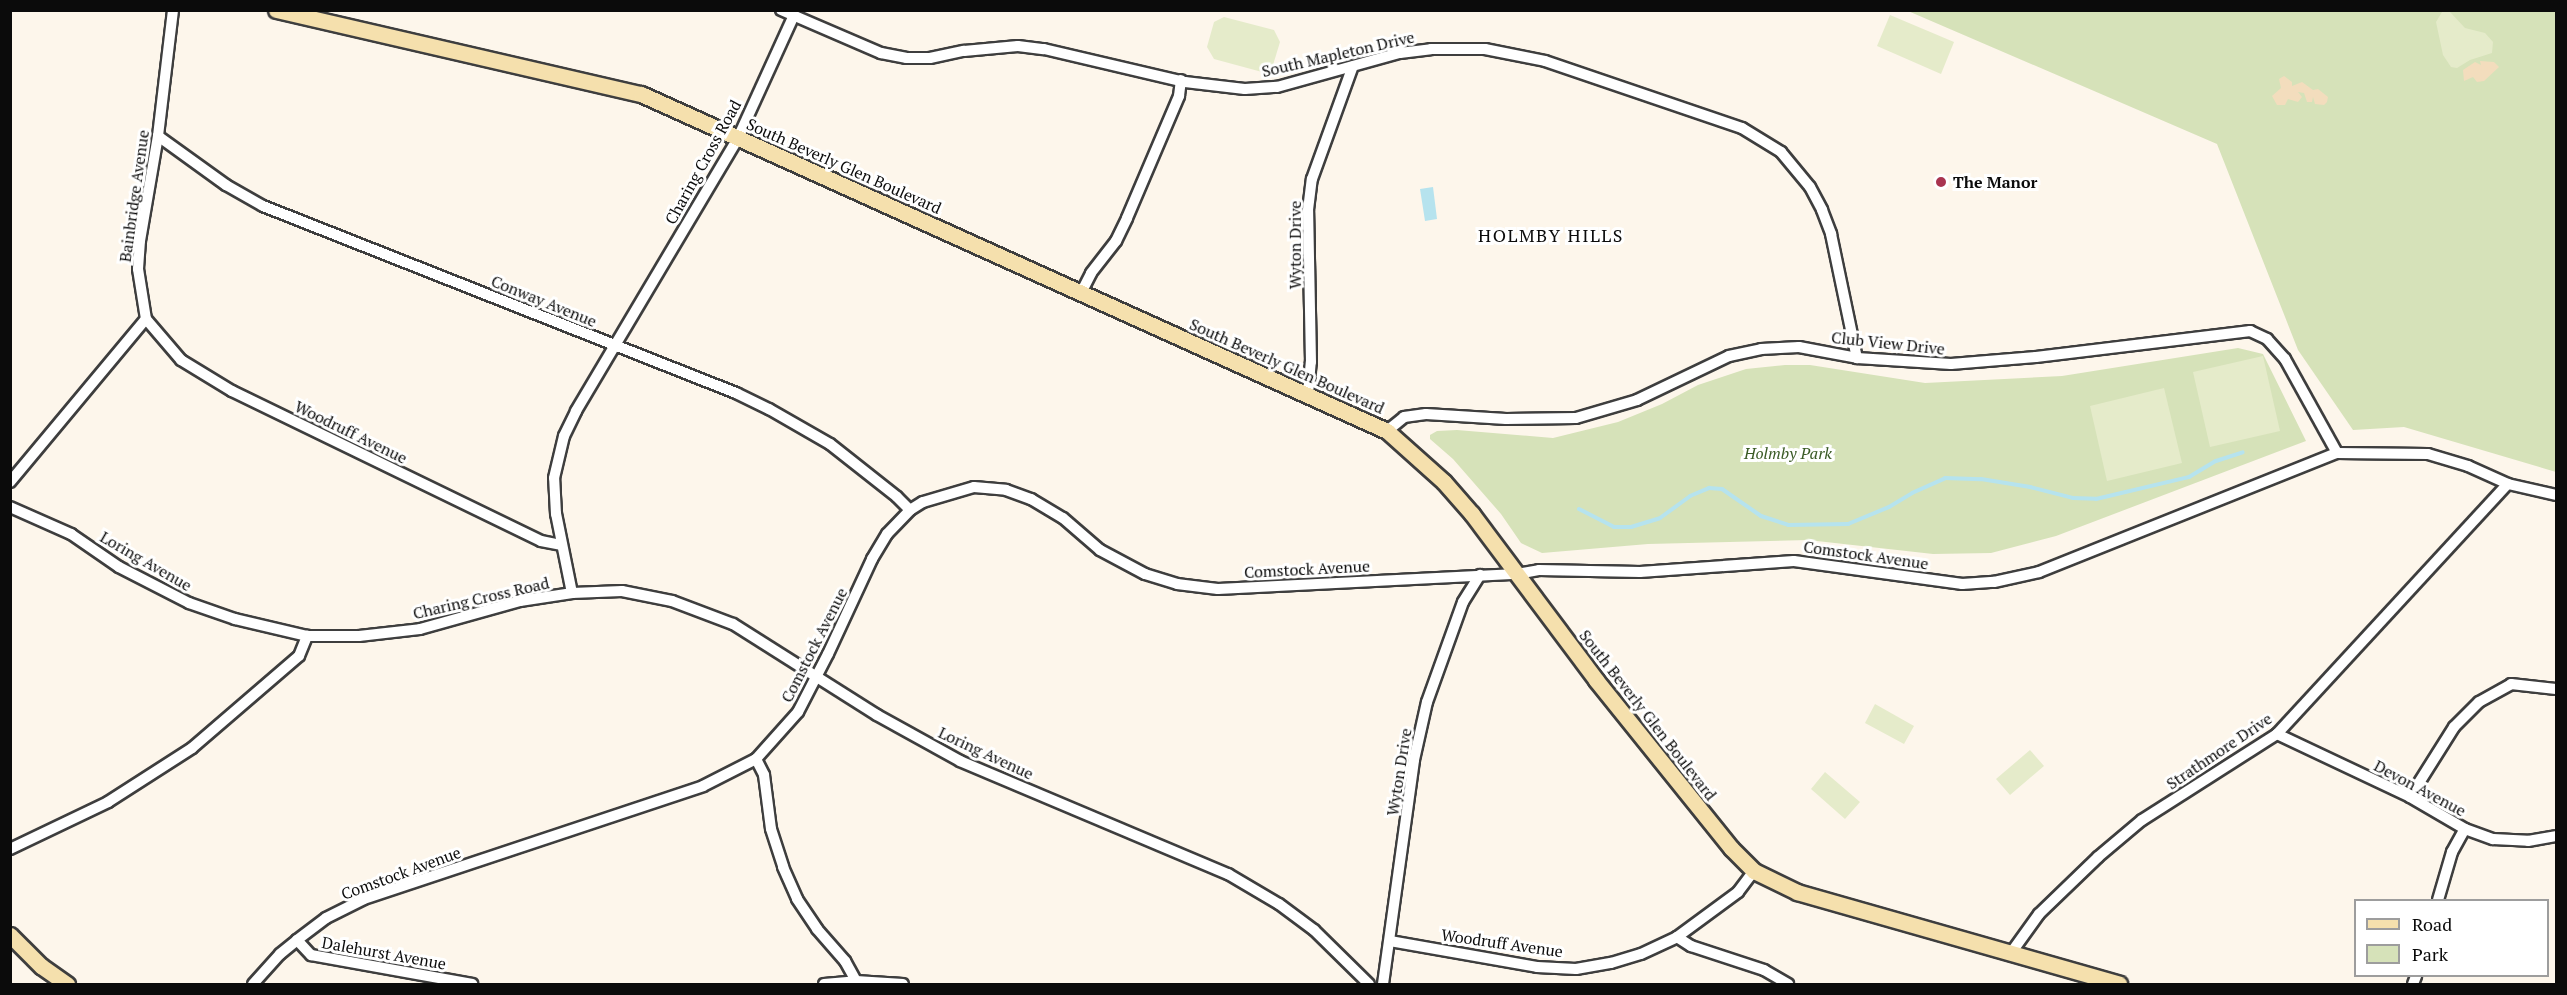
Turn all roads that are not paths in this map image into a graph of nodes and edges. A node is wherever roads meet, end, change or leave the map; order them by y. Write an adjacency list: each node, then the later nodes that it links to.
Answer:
1 (173, 10): 7 (street, Bainbridge Avenue)
2 (276, 10): 8 (main road, South Beverly Glen Boulevard)
3 (781, 10): 4 (street, South Mapleton Drive)
4 (794, 15): 6 (street, South Mapleton Drive); 8 (street, Charing Cross Road)
5 (1353, 66): 6 (street, South Mapleton Drive); 12 (street, South Mapleton Drive); 13 (street, Wyton Drive)
6 (1181, 80): 9 (street)
7 (158, 136): 10 (street, Bainbridge Avenue); 11 (street, Conway Avenue)
8 (738, 138): 9 (main road, South Beverly Glen Boulevard); 11 (street, Charing Cross Road)
9 (1081, 293): 13 (main road, South Beverly Glen Boulevard)
10 (146, 319): 16 (street); 21 (street, Woodruff Avenue)
11 (615, 345): 20 (street, Conway Avenue); 21 (street, Charing Cross Road)
12 (1857, 358): 14 (street, Club View Drive); 15 (street, Club View Drive)
13 (1308, 394): 14 (main road, South Beverly Glen Boulevard)
14 (1387, 431): 22 (main road, South Beverly Glen Boulevard)
15 (2337, 453): 17 (street, Comstock Avenue); 22 (street, Comstock Avenue)
16 (10, 482)
17 (2508, 484): 18 (street, Comstock Avenue); 28 (street, Strathmore Drive)
18 (2556, 495)
19 (10, 507): 25 (street, Loring Avenue)
20 (910, 510): 23 (street, Comstock Avenue); 26 (street, Comstock Avenue)
21 (561, 545): 24 (street, Charing Cross Road)
22 (1517, 574): 23 (street, Comstock Avenue); 34 (main road, South Beverly Glen Boulevard)
23 (1480, 575): 39 (street, Wyton Drive)
24 (572, 593): 25 (street, Charing Cross Road); 26 (street, Loring Avenue)
25 (307, 636): 33 (street)
26 (817, 677): 29 (street, Comstock Avenue); 47 (street, Loring Avenue)
27 (2556, 689): 30 (street)
28 (2277, 734): 30 (street, Devon Avenue); 40 (street, Strathmore Drive)
29 (756, 759): 38 (street, Comstock Avenue); 41 (street)
30 (2410, 797): 31 (street, Devon Avenue)
31 (2465, 830): 32 (street, Devon Avenue); 35 (street)
32 (2556, 836)
33 (10, 849)
34 (1754, 871): 37 (street, Woodruff Avenue); 40 (main road, South Beverly Glen Boulevard)
35 (2438, 899)
36 (10, 936): 42 (main road)
37 (1677, 937): 39 (street, Woodruff Avenue); 49 (street)
38 (297, 940): 43 (street, Comstock Avenue); 44 (street, Dalehurst Avenue)
39 (1390, 941): 48 (street, Wyton Drive)
40 (2011, 952): 50 (main road, South Beverly Glen Boulevard)
41 (856, 981): 45 (street); 46 (street)
42 (67, 984)
43 (253, 984)
44 (472, 984)
45 (824, 984)
46 (903, 984)
47 (1369, 984)
48 (1383, 984)
49 (1788, 984)
50 (2119, 984)

